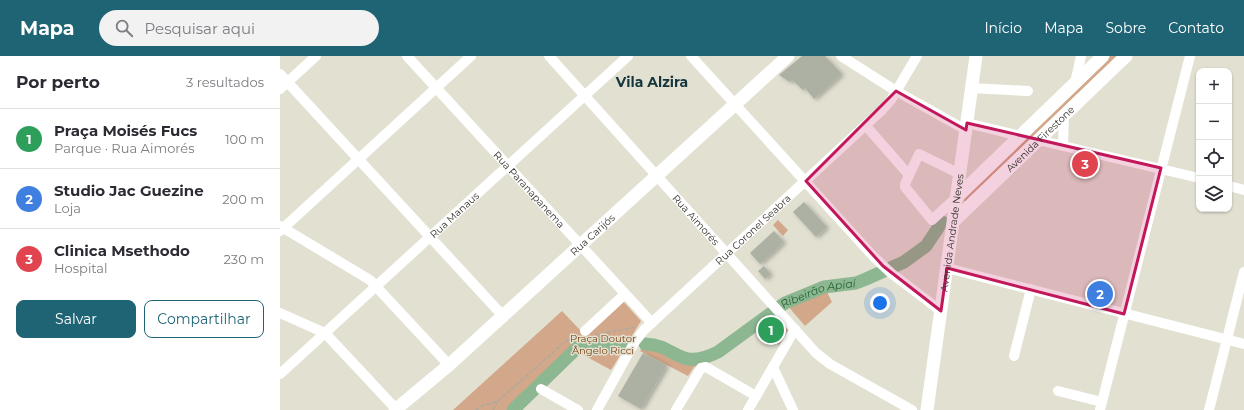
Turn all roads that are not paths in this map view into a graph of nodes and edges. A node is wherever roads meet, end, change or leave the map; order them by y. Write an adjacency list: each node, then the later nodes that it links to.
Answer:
1 (316, 56): 16 (street)
2 (407, 56): 18 (street, Rua Paranapanema)
3 (471, 56): 18 (street)
4 (549, 56): 23 (street, Rua Aimorés)
5 (628, 56): 23 (street, Rua Manaus)
6 (691, 56): 24 (street)
7 (788, 56): 24 (main road, Rua Carijós)
8 (841, 56): 21 (street)
9 (917, 56): 21 (street, Rua Coronel Seabra)
10 (976, 56): 19 (main road, Avenida Andrade Neves)
11 (1081, 56): 17 (street)
12 (1103, 56): 17 (main road, Avenida Firestone)
13 (1126, 56): 25 (main road, Avenida Firestone)
14 (1190, 56): 33 (street)
15 (280, 74): 16 (street)
16 (288, 81): 20 (street); 31 (street)
17 (1075, 83): 28 (main road, Avenida Firestone)
18 (436, 88): 31 (street); 32 (street, Rua Paranapanema)
19 (971, 88): 22 (street); 27 (main road, Avenida Andrade Neves)
20 (280, 89)
21 (896, 91): 26 (street, Rua Coronel Seabra); 27 (street)
22 (1028, 91)
23 (585, 95): 32 (street, Rua Manaus); 36 (street, Rua Aimorés)
24 (735, 104): 36 (main road, Rua Carijós); 38 (street)
25 (1064, 115): 29 (main road, Avenida Firestone); 30 (street)
26 (866, 126): 35 (street); 38 (street, Rua Coronel Seabra)
27 (966, 127): 28 (street); 34 (main road, Avenida Andrade Neves)
28 (1020, 136): 41 (main road, Avenida Firestone)
29 (1038, 140): 30 (street); 42 (main road, Avenida Firestone)
30 (1063, 146): 33 (street)
31 (360, 160): 43 (street); 44 (street)
32 (507, 167): 44 (street, Rua Manaus); 45 (street, Rua Paranapanema)
33 (1161, 168): 37 (street); 54 (street)
34 (960, 174): 35 (street); 41 (main road, Avenida Andrade Neves)
35 (909, 175): 41 (street, Avenida Firestone)
36 (657, 176): 45 (main road, Rua Carijós); 46 (street, Rua Aimorés)
37 (1196, 177)
38 (806, 182): 46 (street, Rua Coronel Seabra); 52 (street)
39 (1232, 187): 40 (street)
40 (1244, 190)
41 (957, 197): 42 (main road, Avenida Andrade Neves)
42 (954, 221): 47 (main road, Avenida Andrade Neves)
43 (281, 228): 49 (street)
44 (430, 236): 49 (street, Rua Manaus); 55 (street)
45 (581, 245): 51 (street, Rua Paranapanema); 55 (main road, Rua Carijós)
46 (727, 253): 56 (street, Rua Coronel Seabra); 57 (street, Rua Aimorés)
47 (947, 268): 50 (street); 52 (main road, Avenida Andrade Neves)
48 (1244, 272): 60 (street)
49 (376, 285): 58 (street, Rua Manaus); 63 (street)
50 (1031, 289): 54 (street); 62 (street)
51 (625, 294): 56 (street, Rua Paranapanema); 59 (street)
52 (941, 311): 77 (main road, Avenida Andrade Neves)
53 (280, 313): 58 (street)
54 (1124, 314): 60 (street); 69 (street)
55 (503, 316): 63 (main road, Rua Carijós)
56 (648, 327): 72 (street, Rua Coronel Seabra)
57 (795, 329): 64 (street); 76 (street, Rua Aimorés)
58 (325, 333): 65 (street, Rua Manaus); 70 (street)
59 (588, 334)
60 (1227, 340): 61 (street); 78 (street)
61 (1244, 344)
62 (1014, 356)
63 (449, 365): 70 (main road, Rua Carijós)
64 (773, 367): 68 (street); 75 (street)
65 (281, 370)
66 (541, 389): 71 (street)
67 (1058, 391): 69 (street)
68 (756, 396): 73 (street); 74 (street)
69 (1101, 406)
70 (395, 410)
71 (578, 410)
72 (597, 410)
73 (676, 410)
74 (748, 410)
75 (793, 410)
76 (912, 410)
77 (926, 410)
78 (1209, 410)

